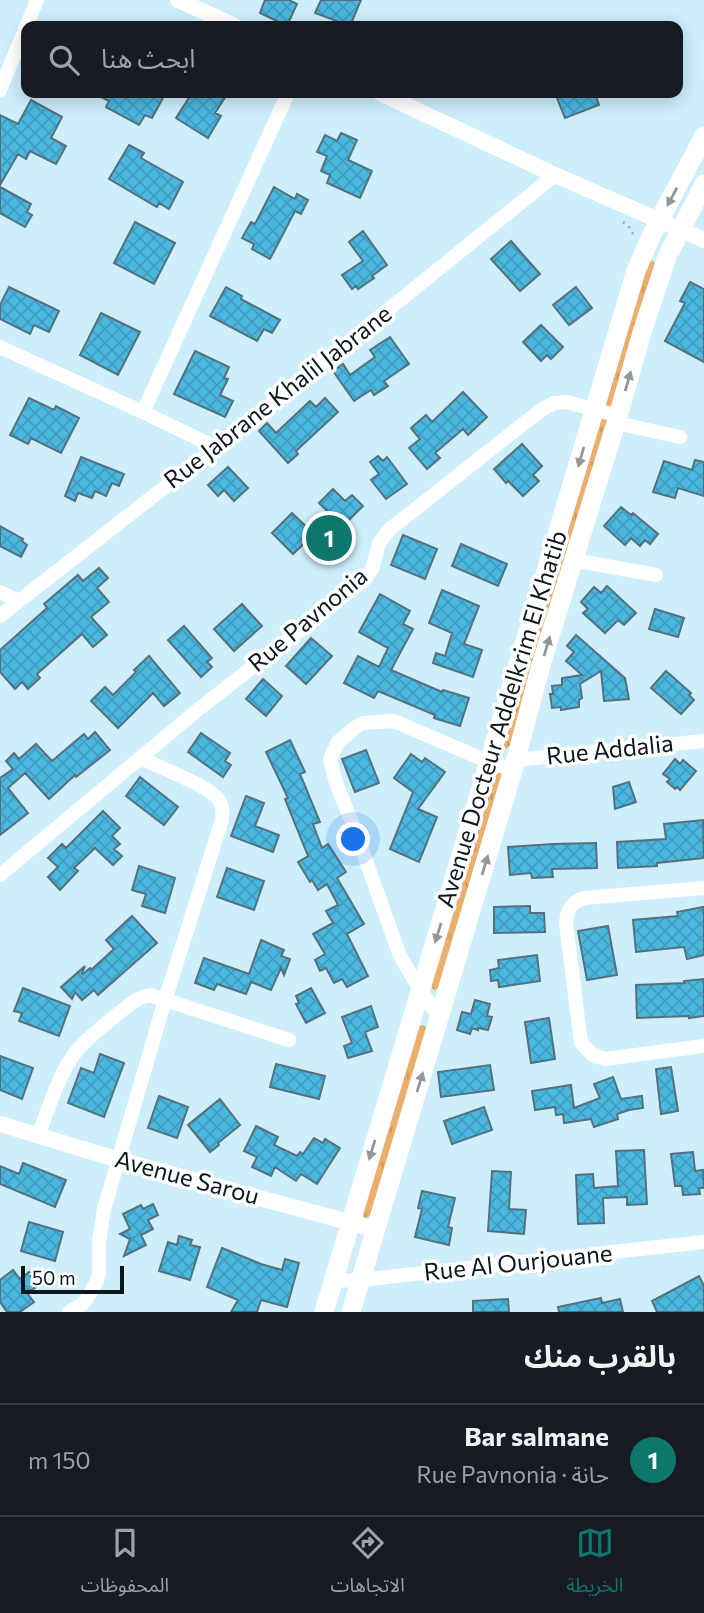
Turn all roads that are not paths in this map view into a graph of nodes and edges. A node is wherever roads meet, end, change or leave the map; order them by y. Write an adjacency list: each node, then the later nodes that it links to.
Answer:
1 (37, 0): 3 (street)
2 (178, 0): 4 (street)
3 (28, 21)
4 (224, 21)
5 (21, 39): 6 (street)
6 (0, 90)
7 (286, 98): 17 (street)
8 (391, 98): 10 (street)
9 (704, 136): 12 (main road, Avenue Docteur Addelkrim El Khatib, one-way to 12)
10 (555, 175): 12 (street); 20 (street, Rue Jabrane Khalil Jabrane)
11 (704, 184): 13 (main road)
12 (659, 220): 13 (street); 16 (main road, Avenue Docteur Addelkrim El Khatib)
13 (681, 230): 14 (street); 18 (main road, one-way to 13)
14 (704, 240)
15 (0, 346): 17 (street)
16 (594, 410): 18 (street, Rue Pavnonia); 27 (street, Rue Pavnonia); 28 (main road, Avenue Docteur Addelkrim El Khatib, one-way to 28)
17 (143, 412): 20 (street)
18 (617, 420): 19 (street, Rue Pavnonia); 21 (main road)
19 (680, 437)
20 (217, 448): 24 (street, Rue Jabrane Khalil Jabrane)
21 (573, 560): 22 (street); 29 (main road, one-way to 21)
22 (656, 576)
23 (0, 592): 24 (street)
24 (19, 601): 25 (street, Rue Jabrane Khalil Jabrane)
25 (0, 616)
26 (704, 741): 29 (street, Rue Addalia)
27 (141, 758): 30 (street, Rue Pavnonia); 33 (street)
28 (489, 762): 29 (street); 32 (main road, Avenue Docteur Addelkrim El Khatib, one-way to 32); 32 (street)
29 (514, 765): 34 (main road, one-way to 29)
30 (0, 875)
31 (704, 888): 36 (street)
32 (421, 991): 34 (street); 40 (main road, Avenue Docteur Addelkrim El Khatib, one-way to 40)
33 (165, 1000): 35 (street); 38 (street); 39 (street)
34 (440, 1018): 41 (main road, one-way to 34)
35 (289, 1040)
36 (704, 1046)
37 (0, 1124): 38 (street, Avenue Sarou)
38 (38, 1135): 39 (street, Avenue Sarou)
39 (119, 1160): 40 (street, Avenue Sarou); 45 (street)
40 (349, 1223): 41 (street, Avenue Sarou); 44 (main road, Avenue Docteur Addelkrim El Khatib)
41 (374, 1229): 43 (main road)
42 (704, 1242): 43 (street, Rue Al Ourjouane)
43 (360, 1280): 44 (street, Rue Al Ourjouane); 47 (main road)
44 (333, 1281): 46 (main road, Avenue Docteur Addelkrim El Khatib)
45 (69, 1312)
46 (324, 1312)
47 (351, 1312)

